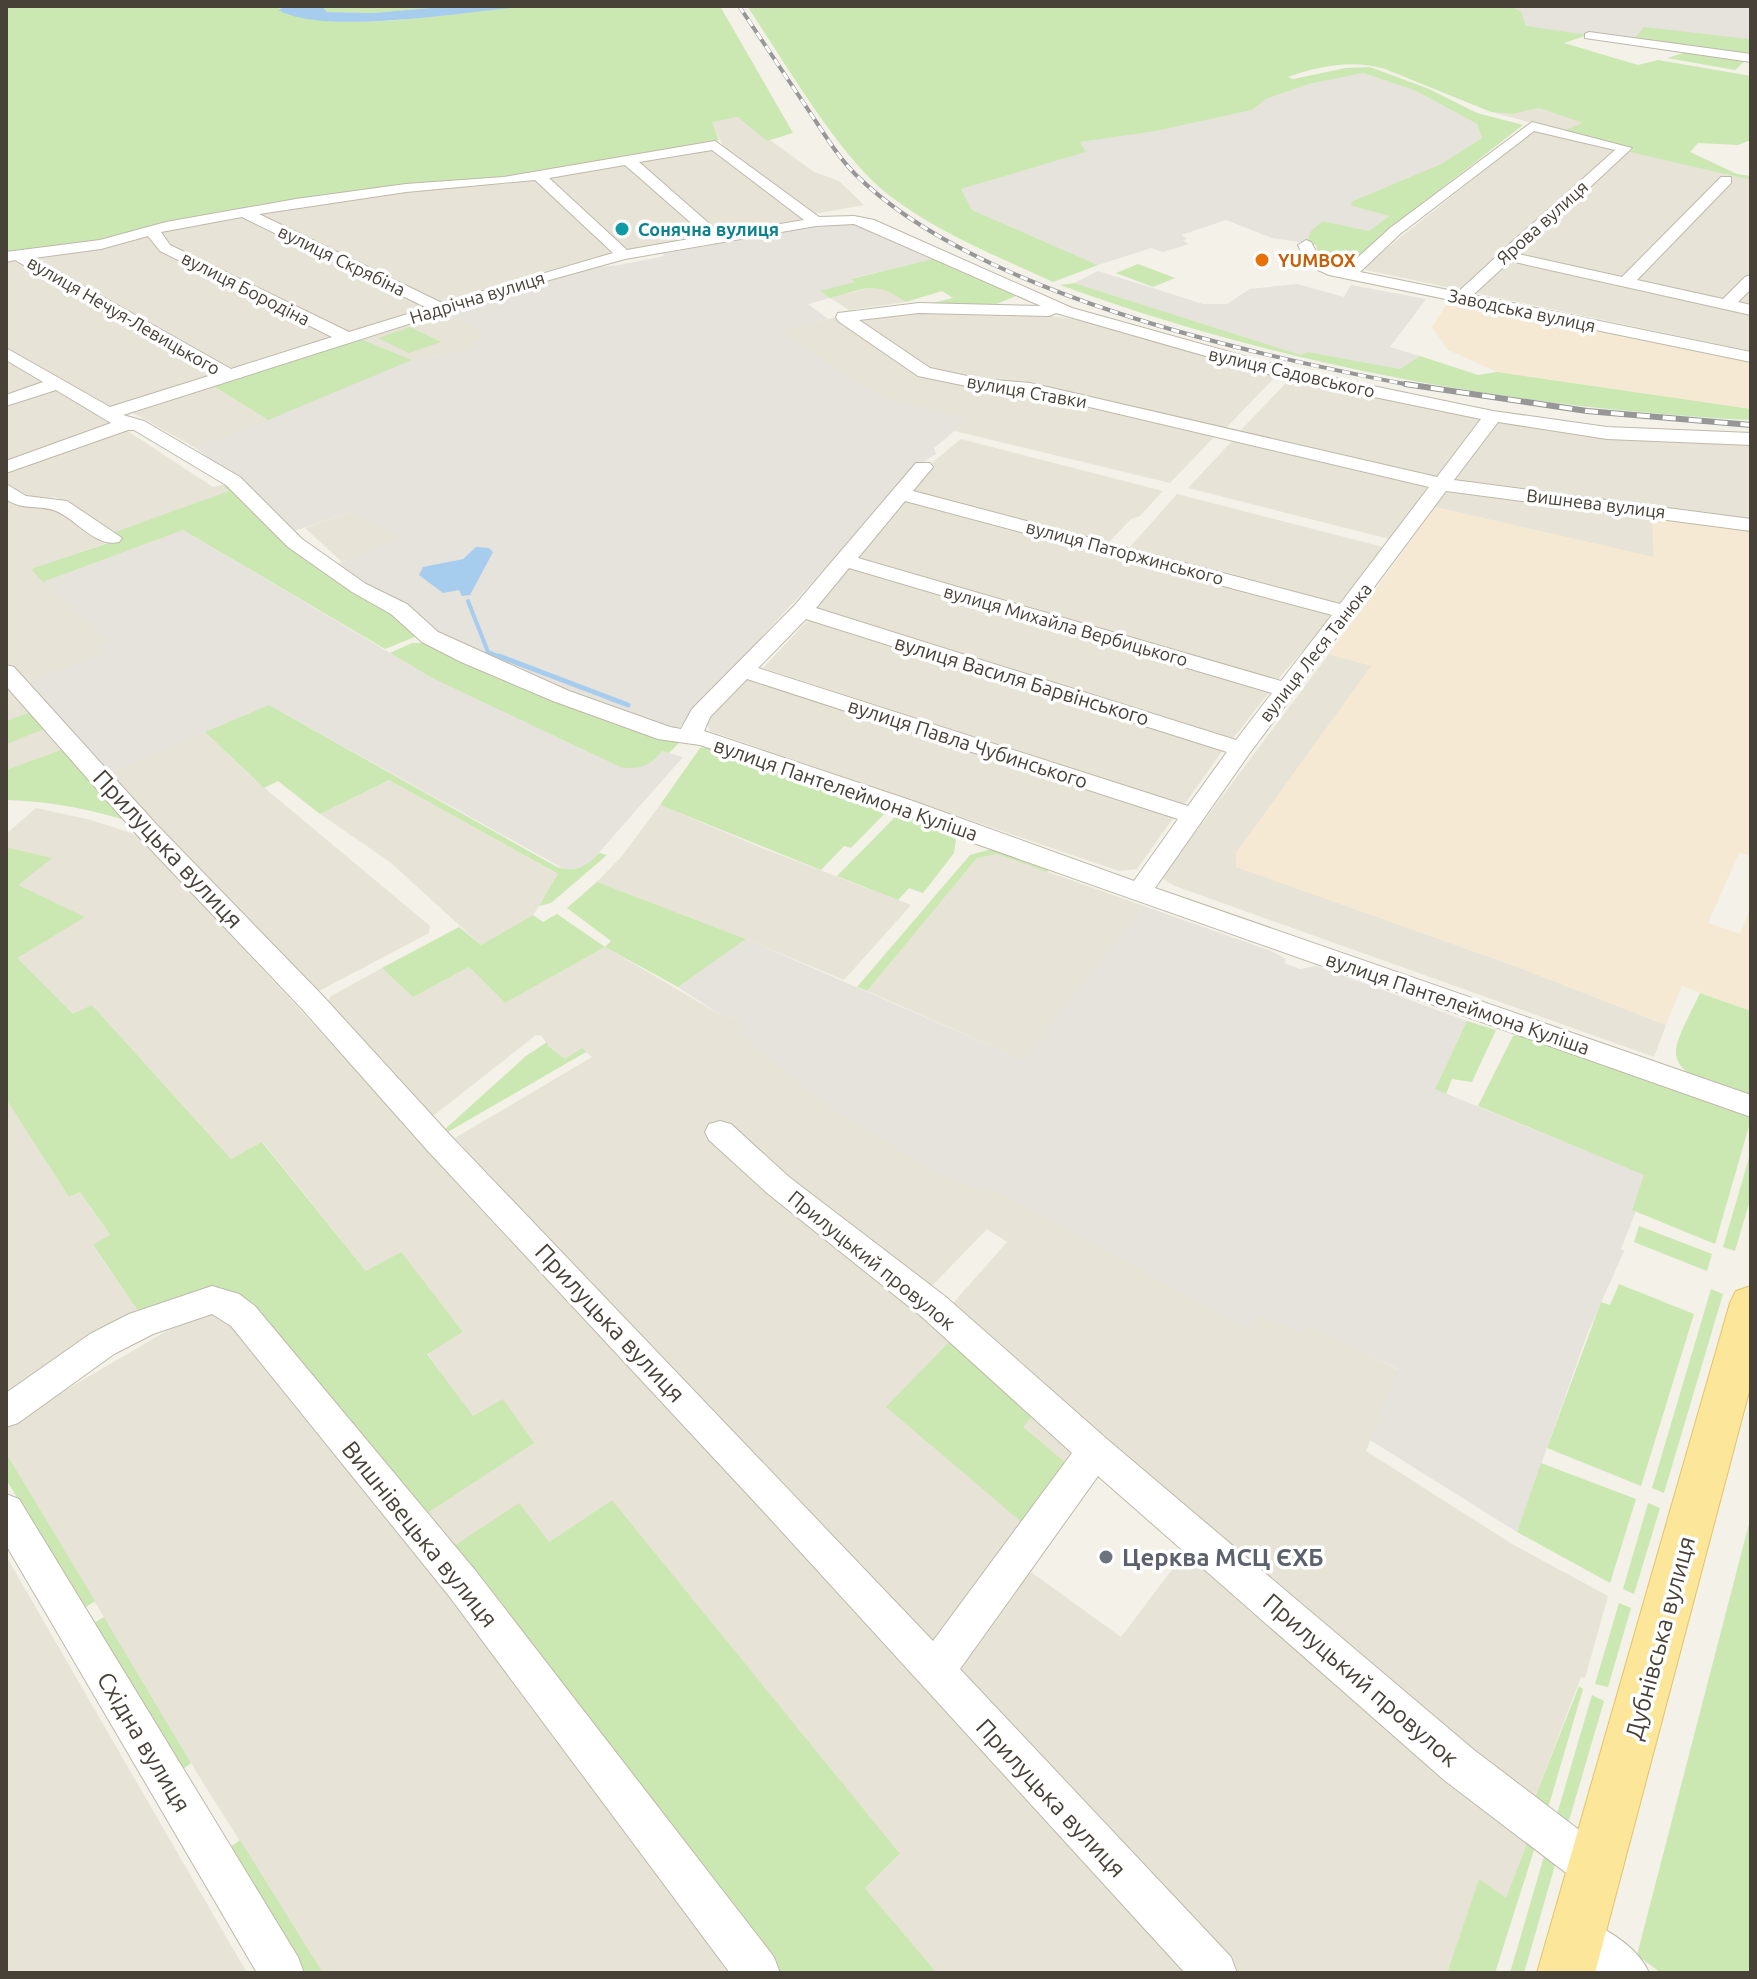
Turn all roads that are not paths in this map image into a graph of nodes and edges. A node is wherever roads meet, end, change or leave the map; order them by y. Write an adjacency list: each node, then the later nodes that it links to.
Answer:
1 (1589, 36): 2 (street)
2 (1751, 58)
3 (629, 161): 4 (street); 8 (street); 10 (street)
4 (539, 176): 6 (street); 12 (street)
5 (1726, 180): 17 (street)
6 (244, 212): 9 (street); 20 (street, вулиця Скрябіна)
7 (854, 220): 8 (street, Надрічна вулиця); 22 (street, вулиця Садовського)
8 (816, 222): 10 (street, Надрічна вулиця)
9 (152, 230): 14 (street); 23 (street, вулиця Бородіна)
10 (717, 238): 12 (street, Надрічна вулиця)
11 (1306, 245): 15 (street, Заводська вулиця)
12 (624, 255): 20 (street, Надрічна вулиця)
13 (1503, 255): 15 (street, Ярова вулиця); 17 (street); 18 (street, Ярова вулиця)
14 (12, 256): 26 (street, вулиця Нечуя-Левицького)
15 (1348, 274): 18 (street, Заводська вулиця)
16 (1751, 280): 19 (street)
17 (1626, 282): 19 (street)
18 (1460, 298): 25 (street, Заводська вулиця)
19 (1726, 305): 21 (street)
20 (440, 308): 23 (street, Надрічна вулиця)
21 (1751, 310)
22 (1066, 311): 29 (street, вулиця Садовського); 34 (street, вулиця Ставки)
23 (347, 338): 26 (street, Надрічна вулиця)
24 (6, 353): 27 (street, вулиця Пантелеймона Куліша)
25 (1751, 357)
26 (229, 375): 30 (street, Надрічна вулиця)
27 (58, 383): 28 (street); 30 (street, вулиця Пантелеймона Куліша)
28 (6, 401)
29 (1493, 416): 31 (street, вулиця Садовського); 34 (street, вулиця Леся Танюка)
30 (118, 419): 32 (street, Надрічна вулиця); 45 (street, вулиця Пантелеймона Куліша)
31 (1751, 439)
32 (6, 467)
33 (923, 467): 36 (street)
34 (1440, 484): 37 (street, Вишнева вулиця); 41 (street, вулиця Леся Танюка)
35 (6, 490): 38 (street)
36 (902, 494): 39 (street); 41 (street, вулиця Паторжинського)
37 (1751, 525)
38 (112, 538)
39 (846, 561): 40 (street); 44 (street, вулиця Михайла Вербицького)
40 (802, 611): 42 (street); 46 (street, вулиця Василя Барвінського)
41 (1347, 612): 44 (street, вулиця Леся Танюка)
42 (744, 671): 45 (street); 47 (street, вулиця Павла Чубинського)
43 (6, 672): 55 (street, Прилуцька вулиця)
44 (1286, 690): 46 (street, вулиця Леся Танюка)
45 (689, 737): 48 (street, вулиця Пантелеймона Куліша)
46 (1241, 749): 47 (street, вулиця Леся Танюка)
47 (1192, 815): 48 (street, вулиця Леся Танюка)
48 (1140, 891): 49 (street, вулиця Пантелеймона Куліша)
49 (1751, 1106)
50 (720, 1132): 53 (street, Прилуцький провулок)
51 (1751, 1303): 56 (main road, Дубнівська вулиця)
52 (6, 1412): 59 (street, Вишнівецька вулиця)
53 (1095, 1451): 55 (street); 56 (street, Прилуцький провулок)
54 (6, 1511): 58 (street, Східна вулиця)
55 (934, 1672): 60 (street, Прилуцька вулиця)
56 (1597, 1870): 57 (main road, Дубнівська вулиця)
57 (1572, 1955): 61 (street)
58 (282, 1973)
59 (758, 1973)
60 (1215, 1973)
61 (1627, 1973)

